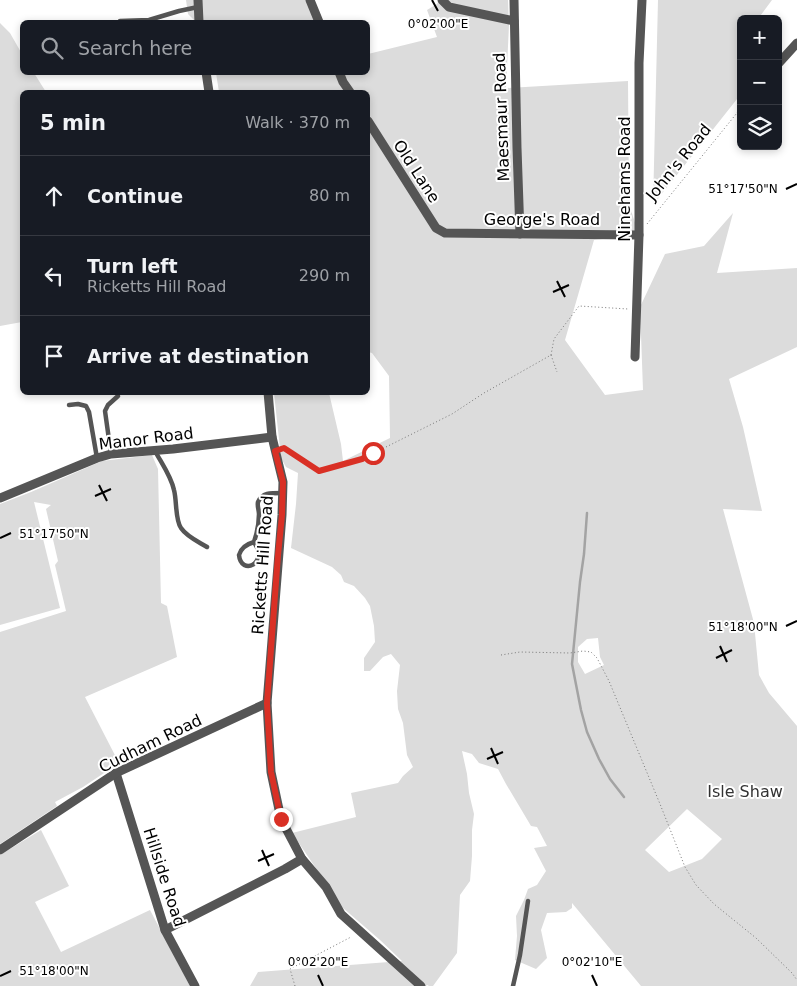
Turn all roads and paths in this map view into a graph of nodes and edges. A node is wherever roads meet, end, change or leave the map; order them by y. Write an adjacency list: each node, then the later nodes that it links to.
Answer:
1 (310, 0): 8 (street)
2 (442, 0): 9 (street)
3 (514, 0): 9 (street, Maesmaur Road)
4 (642, 0): 20 (street, Ninehams Road)
5 (198, 4): 6 (lane); 7 (street)
6 (149, 20)
7 (199, 20)
8 (318, 20)
9 (514, 21): 19 (street, Maesmaur Road)
10 (797, 42): 11 (street)
11 (781, 60)
12 (206, 75): 14 (street)
13 (340, 75): 15 (street)
14 (209, 90)
15 (349, 90)
16 (737, 113): 20 (path, John's Road)
17 (370, 124): 18 (street, Old Lane)
18 (445, 233): 19 (street, George's Road)
19 (520, 234): 20 (street, George's Road)
20 (639, 235): 21 (street, Ninehams Road)
21 (637, 310): 22 (path); 23 (street, Ninehams Road)
22 (551, 354): 24 (path); 30 (path)
23 (635, 357)
24 (558, 372)
25 (268, 395): 28 (street, Ricketts Hill Road)
26 (118, 396): 31 (lane)
27 (69, 405): 32 (lane)
28 (272, 437): 29 (street, Manor Road); 30 (street, Ricketts Hill Road)
29 (155, 450): 31 (street, Manor Road); 36 (lane)
30 (275, 451): 33 (street, Ricketts Hill Road)
31 (111, 454): 32 (street, Manor Road)
32 (97, 458): 34 (street, Manor Road)
33 (283, 493): 35 (lane); 38 (street, Ricketts Hill Road)
34 (0, 498)
35 (254, 542): 35 (lane)
36 (207, 547)
37 (501, 655): 45 (path)
38 (267, 703): 39 (street, Cudham Road); 41 (street, Ricketts Hill Road)
39 (116, 773): 40 (street, Cudham Road); 43 (street, Hillside Road)
40 (0, 850)
41 (302, 859): 43 (street); 44 (street, Ricketts Hill Road)
42 (528, 901): 49 (lane)
43 (165, 930): 46 (street, Hillside Road)
44 (361, 932): 47 (path); 48 (street, Ricketts Hill Road)
45 (797, 980)
46 (195, 986)
47 (295, 986)
48 (421, 986)
49 (513, 986)

